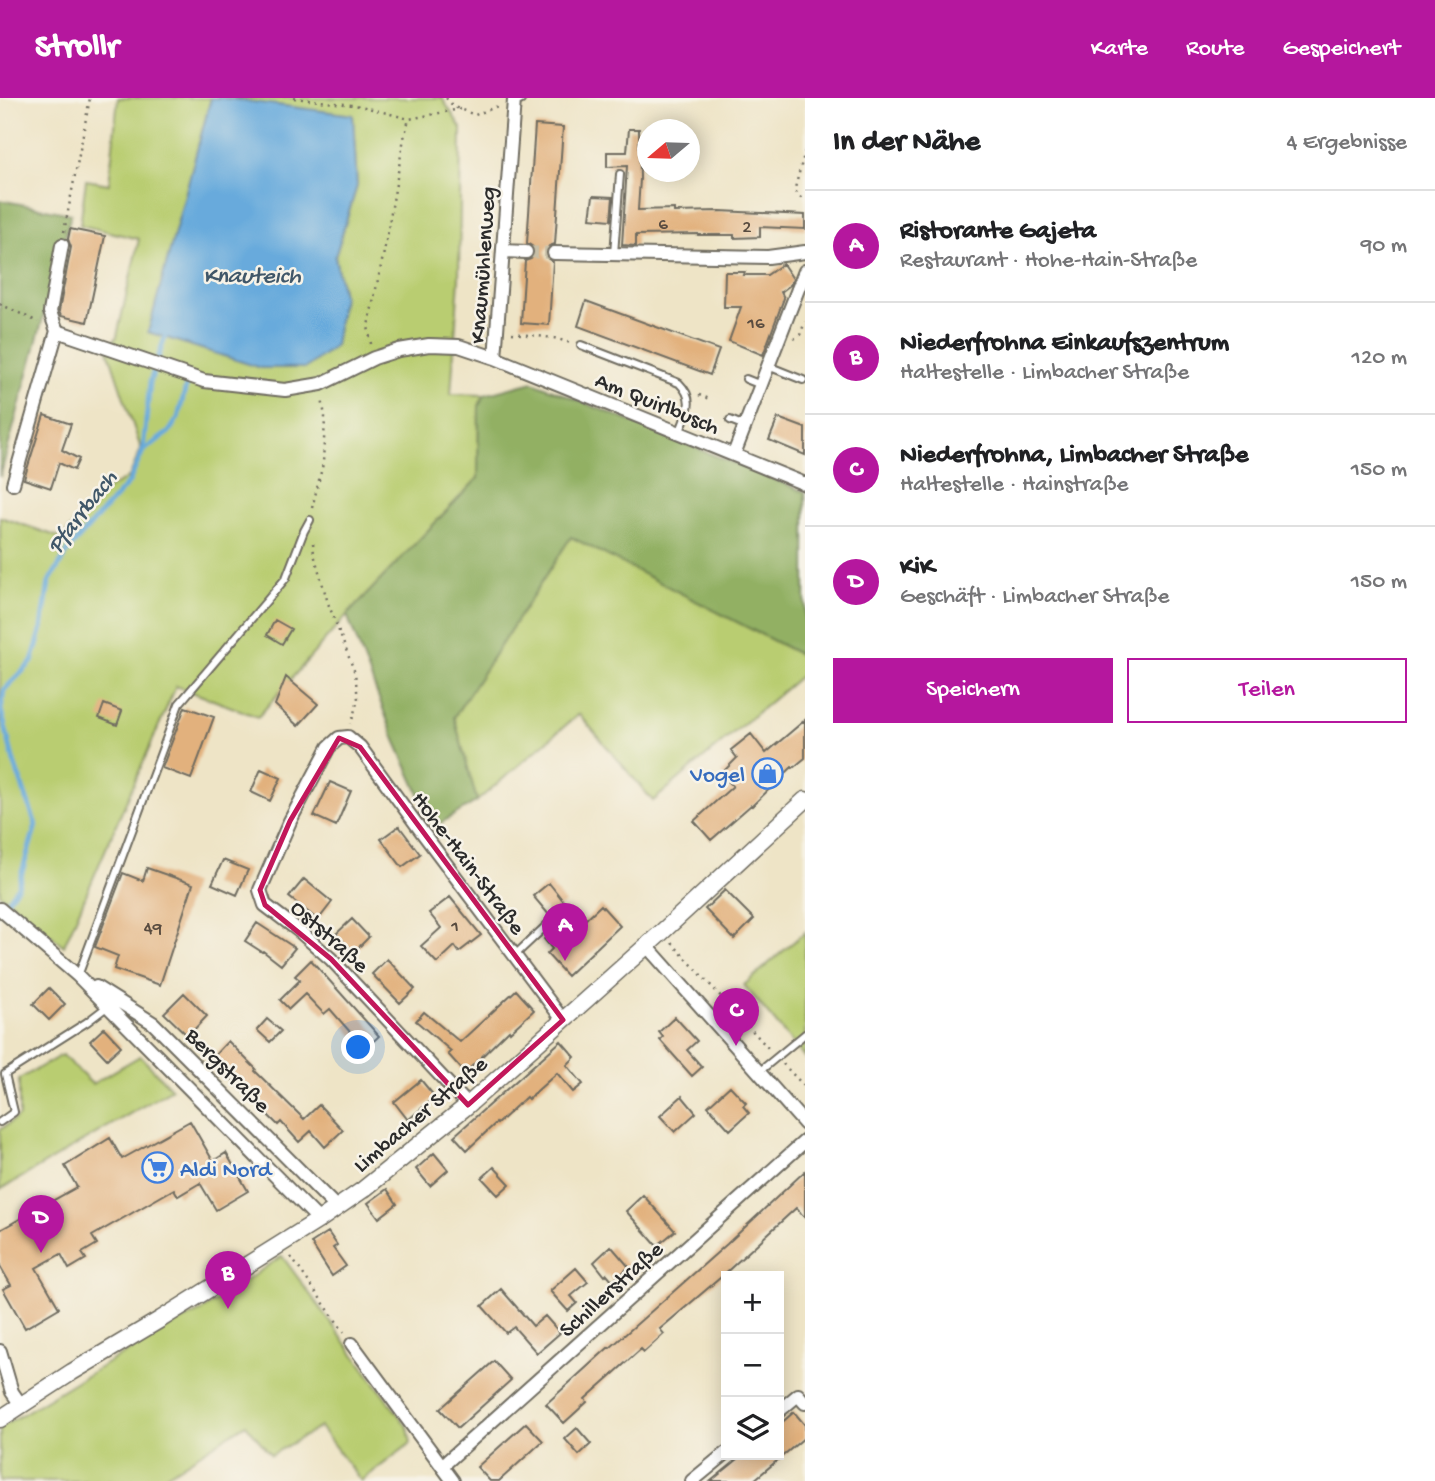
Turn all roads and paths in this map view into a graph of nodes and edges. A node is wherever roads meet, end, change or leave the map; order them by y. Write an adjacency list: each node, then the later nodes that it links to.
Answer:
1 (90, 98): 11 (path)
2 (294, 98): 6 (path)
3 (446, 98): 5 (path)
4 (516, 99): 5 (path); 12 (street, Knaumühlenweg)
5 (460, 109): 6 (path)
6 (409, 119): 24 (path)
7 (805, 151): 8 (path)
8 (803, 166): 10 (path)
9 (620, 174): 16 (lane)
10 (805, 201)
11 (62, 245): 20 (street)
12 (504, 251): 13 (street); 21 (street, Knaumühlenweg)
13 (526, 252)
14 (805, 252): 16 (street)
15 (554, 253): 16 (street)
16 (614, 254)
17 (805, 271): 26 (street)
18 (0, 304): 20 (path)
19 (805, 322): 22 (path)
20 (57, 331): 29 (street, Knaumühlenweg); 37 (street)
21 (498, 331): 23 (path); 25 (street, Knaumühlenweg)
22 (800, 335)
23 (580, 345): 35 (lane)
24 (374, 358): 25 (street, Knaumühlenweg); 29 (street, Knaumühlenweg)
25 (495, 358): 35 (street, Am Quirlbusch)
26 (768, 366): 28 (lane); 30 (street)
27 (746, 379): 30 (lane)
28 (803, 380)
29 (321, 384): 39 (path)
30 (761, 385): 34 (street)
31 (703, 396): 32 (path)
32 (712, 400)
33 (730, 420): 34 (lane)
34 (745, 426): 36 (street)
35 (679, 433): 36 (street, Am Quirlbusch)
36 (734, 454): 38 (street, Am Quirlbusch)
37 (13, 484)
38 (805, 484)
39 (310, 520): 40 (path); 47 (lane)
40 (344, 738): 46 (street, Hohe-Hain-Straße); 54 (street, Oststraße)
41 (805, 800): 44 (street, Limbacher Straße)
42 (0, 909): 47 (street, Bergstraße)
43 (548, 925): 46 (lane)
44 (662, 932): 45 (street, Limbacher Straße); 51 (path)
45 (646, 946): 49 (street, Limbacher Straße); 52 (street)
46 (514, 956): 49 (street, Hohe-Hain-Straße)
47 (78, 976): 48 (street, Bergstraße); 58 (street, Bergstraße)
48 (108, 1006): 55 (lane); 59 (street, Bergstraße)
49 (563, 1020): 54 (street, Limbacher Straße)
50 (805, 1034): 51 (lane)
51 (777, 1057): 52 (lane); 53 (path)
52 (760, 1072): 56 (street)
53 (805, 1087)
54 (468, 1105): 58 (street, Limbacher Straße)
55 (0, 1122)
56 (805, 1124)
57 (805, 1141): 68 (street, Schillerstraße)
58 (337, 1208): 59 (street, Limbacher Straße)
59 (319, 1220): 60 (street, Limbacher Straße)
60 (281, 1243): 61 (path); 64 (street, Limbacher Straße)
61 (352, 1344): 68 (street)
62 (0, 1351): 64 (street)
63 (805, 1403): 65 (street)
64 (20, 1405): 66 (street, Limbacher Straße)
65 (784, 1407)
66 (0, 1419)
67 (721, 1457): 70 (street)
68 (442, 1466): 69 (street)
69 (453, 1481)
70 (692, 1481)

